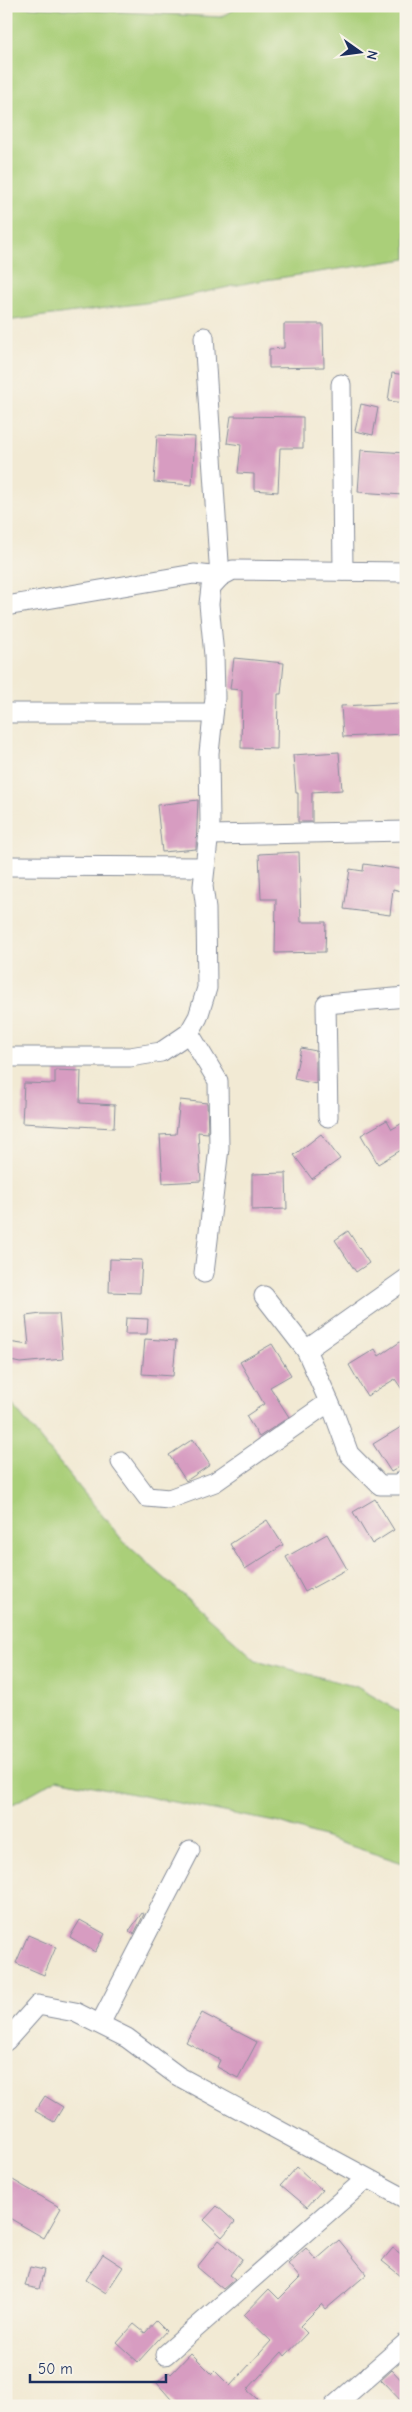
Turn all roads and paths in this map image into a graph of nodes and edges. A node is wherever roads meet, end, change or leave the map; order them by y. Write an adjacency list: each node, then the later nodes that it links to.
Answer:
1 (204, 337): 5 (street)
2 (341, 384): 3 (street)
3 (343, 571): 4 (street); 5 (street)
4 (406, 572)
5 (220, 577): 6 (street); 8 (street)
6 (6, 606)
7 (6, 713): 8 (street)
8 (214, 713): 10 (street)
9 (406, 830): 10 (street)
10 (209, 834): 12 (street)
11 (6, 866): 12 (street)
12 (205, 867): 14 (street)
13 (406, 997): 16 (street)
14 (189, 1033): 15 (street); 17 (street)
15 (6, 1057)
16 (328, 1117)
17 (204, 1274)
18 (406, 1279): 20 (street)
19 (264, 1296): 20 (street)
20 (306, 1350): 21 (street)
21 (329, 1402): 22 (street); 23 (street)
22 (121, 1462)
23 (406, 1478)
24 (190, 1850): 25 (street)
25 (100, 2024): 26 (street); 27 (street)
26 (6, 2041)
27 (366, 2179): 28 (street); 30 (street)
28 (406, 2199)
29 (406, 2342): 31 (street)
30 (165, 2355)
31 (334, 2406)

